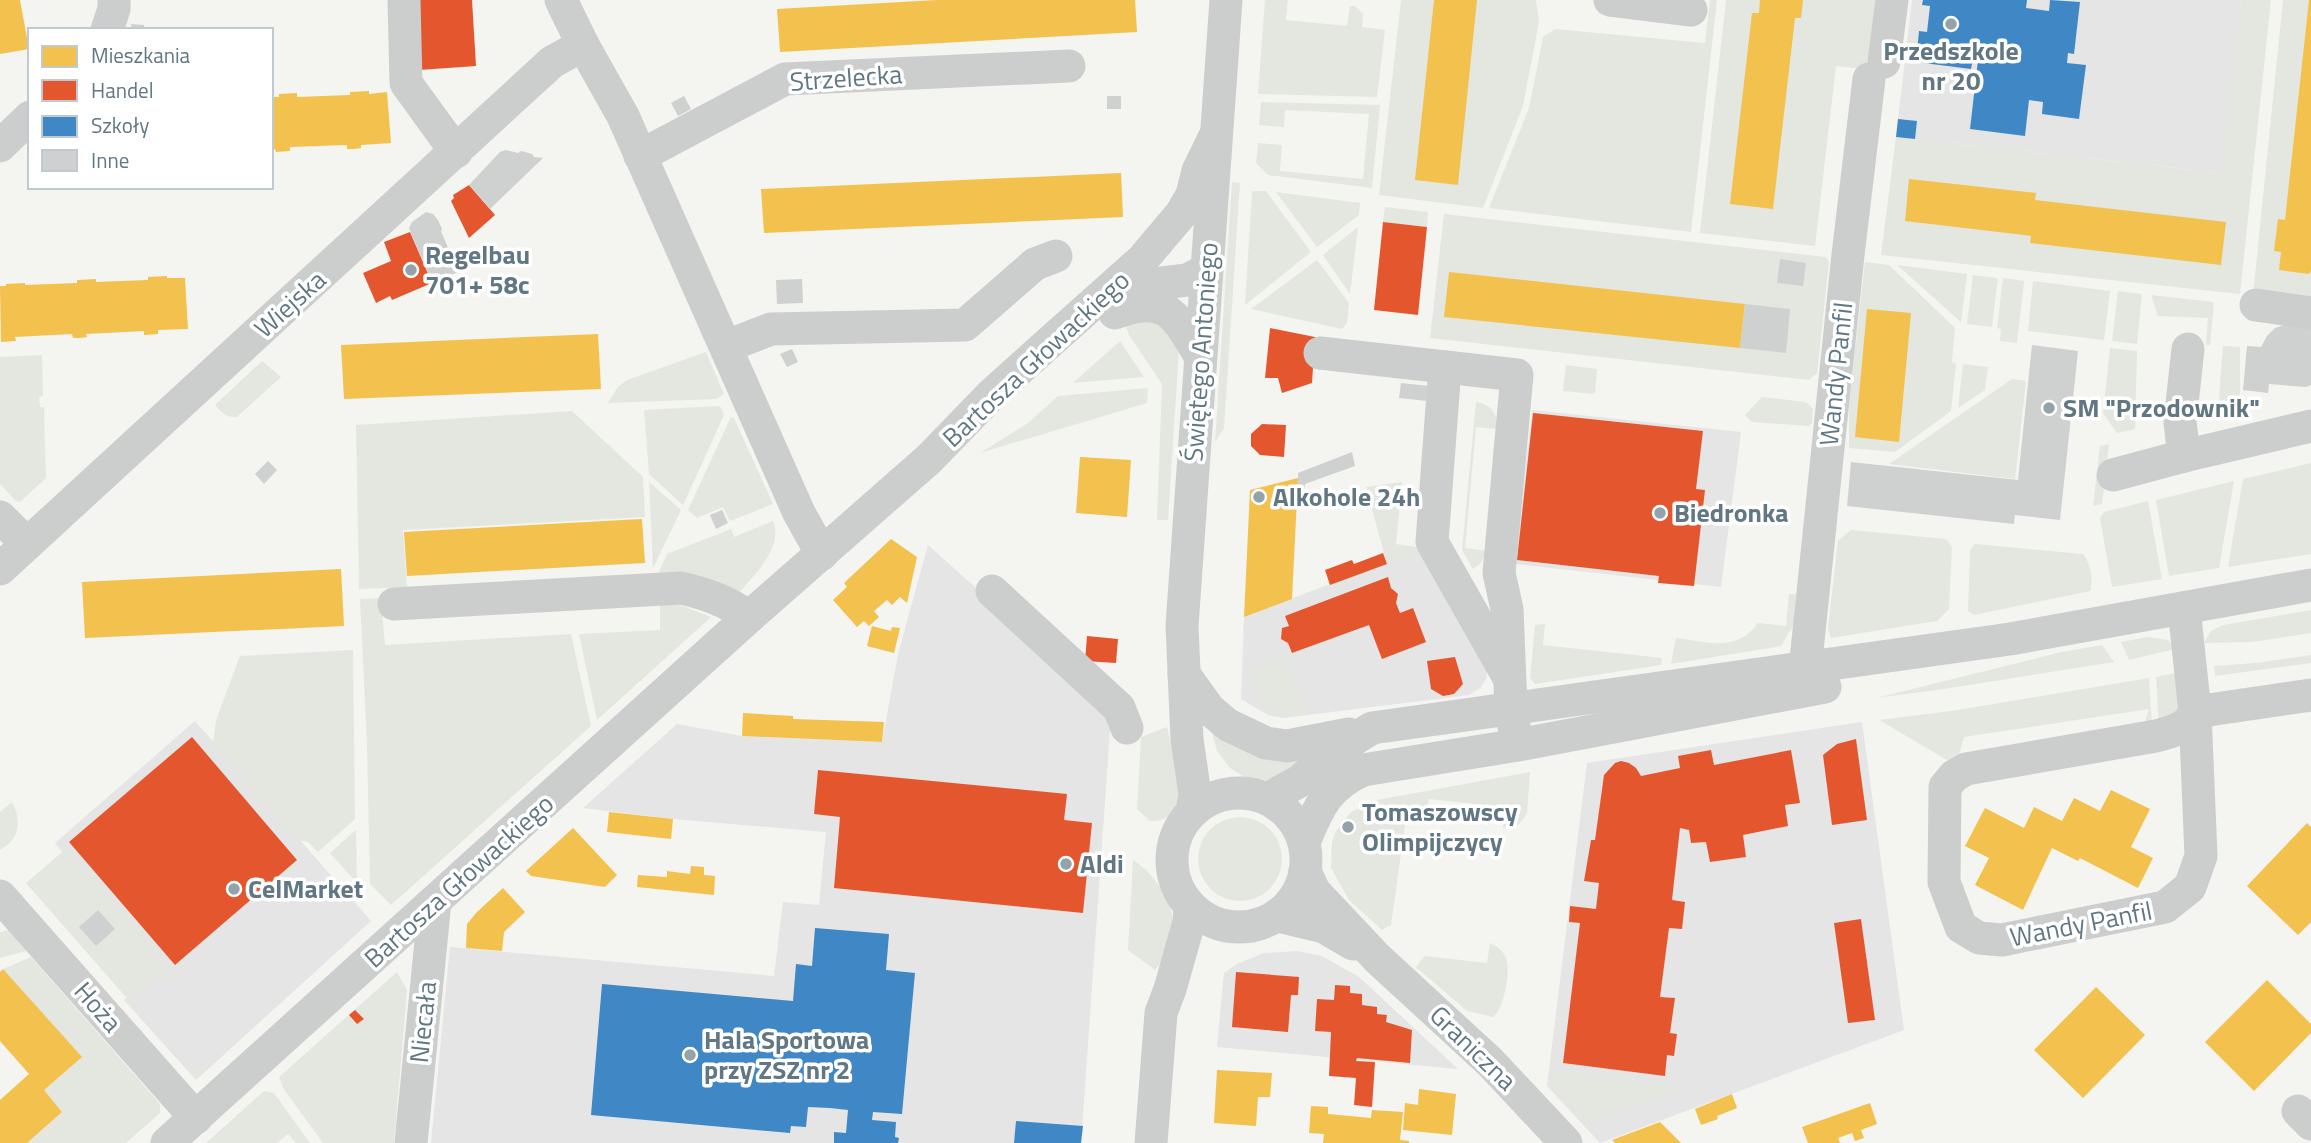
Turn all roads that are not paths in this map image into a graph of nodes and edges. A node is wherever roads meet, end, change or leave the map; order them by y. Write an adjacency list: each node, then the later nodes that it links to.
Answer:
1 (114, 0): 8 (street)
2 (404, 0): 14 (street)
3 (561, 0): 9 (street)
4 (1226, 0): 12 (street, Świętego Antoniego)
5 (1610, 0): 7 (street)
6 (1892, 0): 40 (street, Wandy Panfil)
7 (1690, 9)
8 (108, 28)
9 (583, 45): 14 (street, Wiejska); 15 (street)
10 (1069, 66): 15 (street, Strzelecka)
11 (28, 119): 13 (street)
12 (1216, 134): 17 (street, Bartosza Głowackiego); 18 (street, Świętego Antoniego)
13 (0, 145)
14 (456, 152): 32 (street, Wiejska)
15 (640, 156): 22 (street)
16 (1056, 256): 22 (street)
17 (1143, 260): 18 (street, Bartosza Głowackiego); 29 (street, Bartosza Głowackiego)
18 (1206, 270): 21 (street, Bartosza Głowackiego); 25 (street, Świętego Antoniego)
19 (2256, 305): 20 (street)
20 (2311, 313)
21 (1106, 316): 25 (street); 29 (street, Bartosza Głowackiego)
22 (727, 346): 33 (street)
23 (2188, 349): 28 (street)
24 (1321, 353): 26 (street)
25 (1200, 356): 41 (street, Świętego Antoniego)
26 (1445, 367): 42 (street); 42 (street)
27 (2311, 426): 28 (street)
28 (2184, 456): 30 (street)
29 (929, 459): 33 (street, Bartosza Głowackiego)
30 (2113, 475)
31 (0, 517): 32 (street)
32 (27, 544): 34 (street, Wiejska)
33 (822, 554): 39 (street, Bartosza Głowackiego)
34 (0, 569)
35 (2311, 585): 38 (street)
36 (992, 591): 46 (street)
37 (394, 604): 39 (street)
38 (2184, 608): 40 (street); 45 (street)
39 (749, 617): 52 (street, Bartosza Głowackiego)
40 (1803, 680): 44 (street); 48 (street)
41 (1185, 688): 47 (street); 49 (street, Świętego Antoniego); 50 (street, Świętego Antoniego)
42 (1511, 695): 44 (street); 47 (street); 48 (street)
43 (2311, 695): 45 (street)
44 (1545, 704): 48 (street)
45 (2195, 712): 45 (street, Wandy Panfil)
46 (1128, 728)
47 (1372, 728): 49 (street)
48 (1534, 742): 51 (street)
49 (1257, 795): 50 (street); 51 (street)
50 (1192, 811): 54 (street)
51 (1305, 857): 55 (street); 57 (street, Graniczna)
52 (435, 901): 59 (street, Bartosza Głowackiego); 61 (street, Niecała)
53 (3, 907): 59 (street, Hoża)
54 (1190, 909): 56 (street); 58 (street)
55 (1278, 916): 56 (street); 57 (street, Graniczna)
56 (1238, 928): 58 (street)
57 (1377, 958): 63 (street, Graniczna)
58 (1170, 989): 62 (street)
59 (196, 1118): 60 (street, Bartosza Głowackiego)
60 (167, 1143)
61 (411, 1143)
62 (1151, 1143)
63 (1566, 1143)

